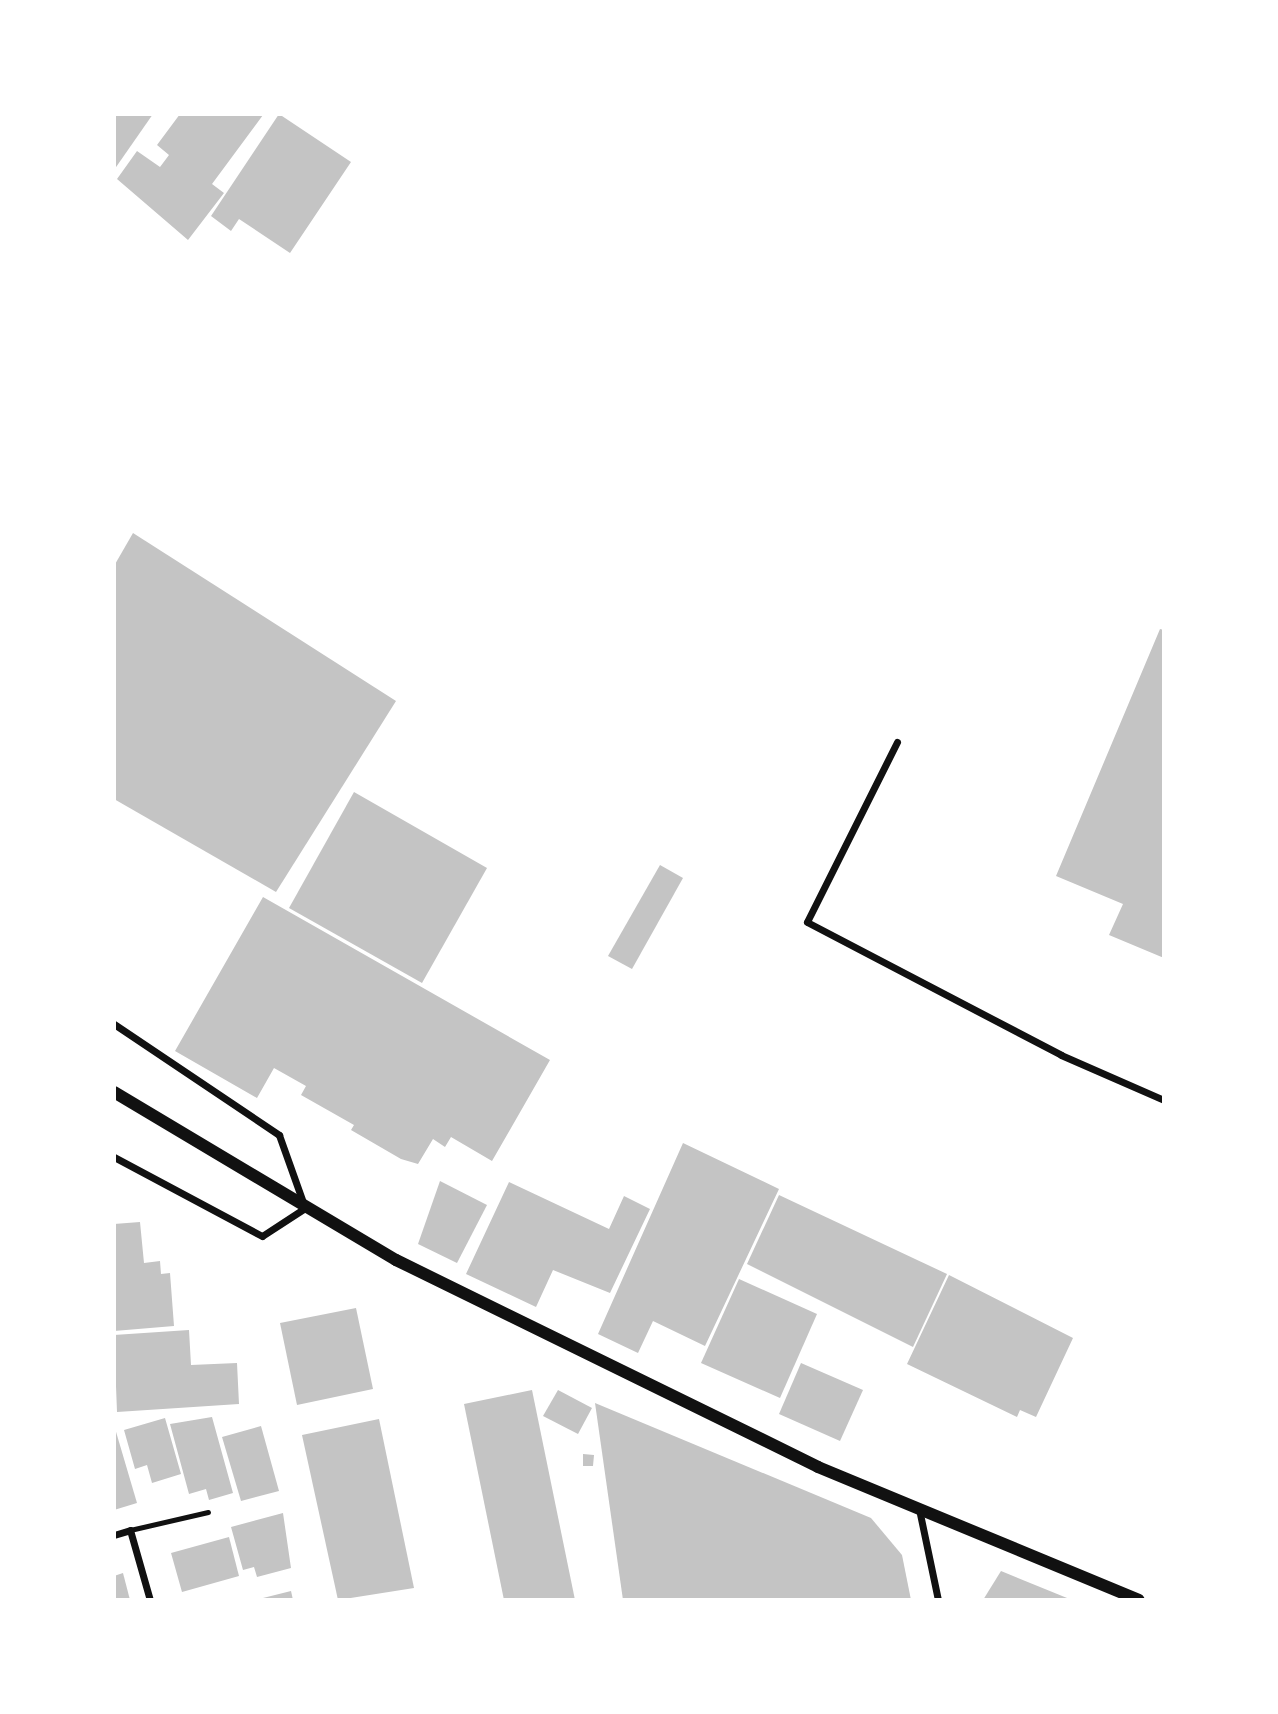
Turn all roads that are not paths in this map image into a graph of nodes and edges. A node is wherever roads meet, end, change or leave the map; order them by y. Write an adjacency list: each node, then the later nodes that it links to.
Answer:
1 (897, 742): 4 (street)
2 (114, 1024): 6 (street)
3 (114, 1092): 6 (street)
4 (1164, 1100)
5 (114, 1157): 6 (street)
6 (305, 1208): 7 (street)
7 (919, 1509): 12 (street); 13 (street)
8 (208, 1512): 9 (lane)
9 (130, 1530): 10 (street); 11 (street)
10 (114, 1535)
11 (150, 1600)
12 (937, 1600)
13 (1139, 1600)

